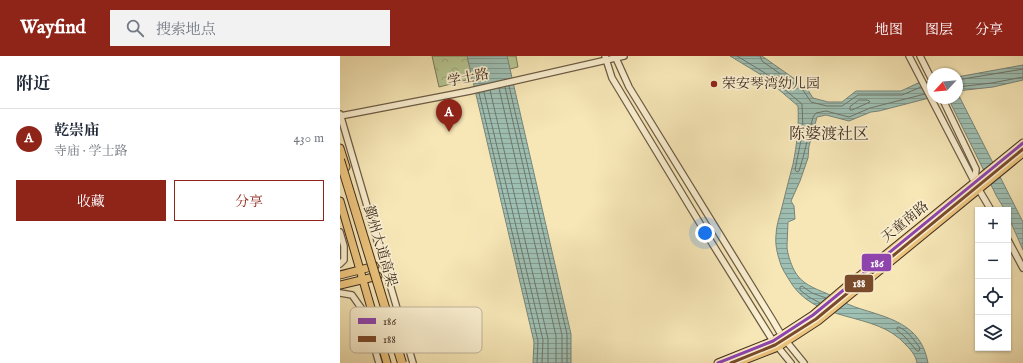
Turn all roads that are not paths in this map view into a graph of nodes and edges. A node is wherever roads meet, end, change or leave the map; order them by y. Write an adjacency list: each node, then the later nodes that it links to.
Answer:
1 (624, 56): 4 (street, 学士路)
2 (909, 56): 14 (street)
3 (920, 56): 6 (street)
4 (615, 57): 5 (street, 学士路); 34 (street)
5 (605, 58): 8 (street, 学士路); 35 (street)
6 (927, 70)
7 (945, 104): 14 (street)
8 (340, 115): 33 (street)
9 (1023, 143): 14 (main road, 天童南路)
10 (340, 148): 20 (main road)
11 (1023, 153): 14 (main road)
12 (340, 160): 31 (highway, 鄞州大道高架, bridge)
13 (340, 175): 30 (highway, 鄞州大道高架)
14 (978, 183): 16 (street); 34 (main road, 天童南路); 34 (main road)
15 (340, 201): 22 (main road)
16 (990, 207)
17 (340, 232): 19 (street)
18 (1010, 243): 21 (street)
19 (340, 264)
20 (375, 266): 22 (main road); 24 (main road)
21 (1023, 268)
22 (361, 270): 23 (main road); 25 (main road)
23 (340, 275)
24 (378, 276): 25 (main road); 32 (main road)
25 (364, 280): 26 (main road); 29 (main road)
26 (340, 285)
27 (340, 293): 28 (street)
28 (360, 307)
29 (371, 307)
30 (379, 307)
31 (385, 307)
32 (388, 307)
33 (397, 307)
34 (784, 338): 35 (main road, 天童南路); 51 (street)
35 (775, 344): 48 (main road, 天童南路); 49 (main road); 50 (street)
36 (376, 353): 42 (street)
37 (384, 353): 43 (main road)
38 (393, 353): 44 (highway, 鄞州大道高架)
39 (399, 353): 45 (highway, 鄞州大道高架, bridge)
40 (402, 353): 46 (main road)
41 (410, 353): 47 (street)
42 (379, 363)
43 (387, 363)
44 (396, 363)
45 (402, 363)
46 (405, 363)
47 (413, 363)
48 (718, 363)
49 (737, 363)
50 (790, 363)
51 (804, 363)

